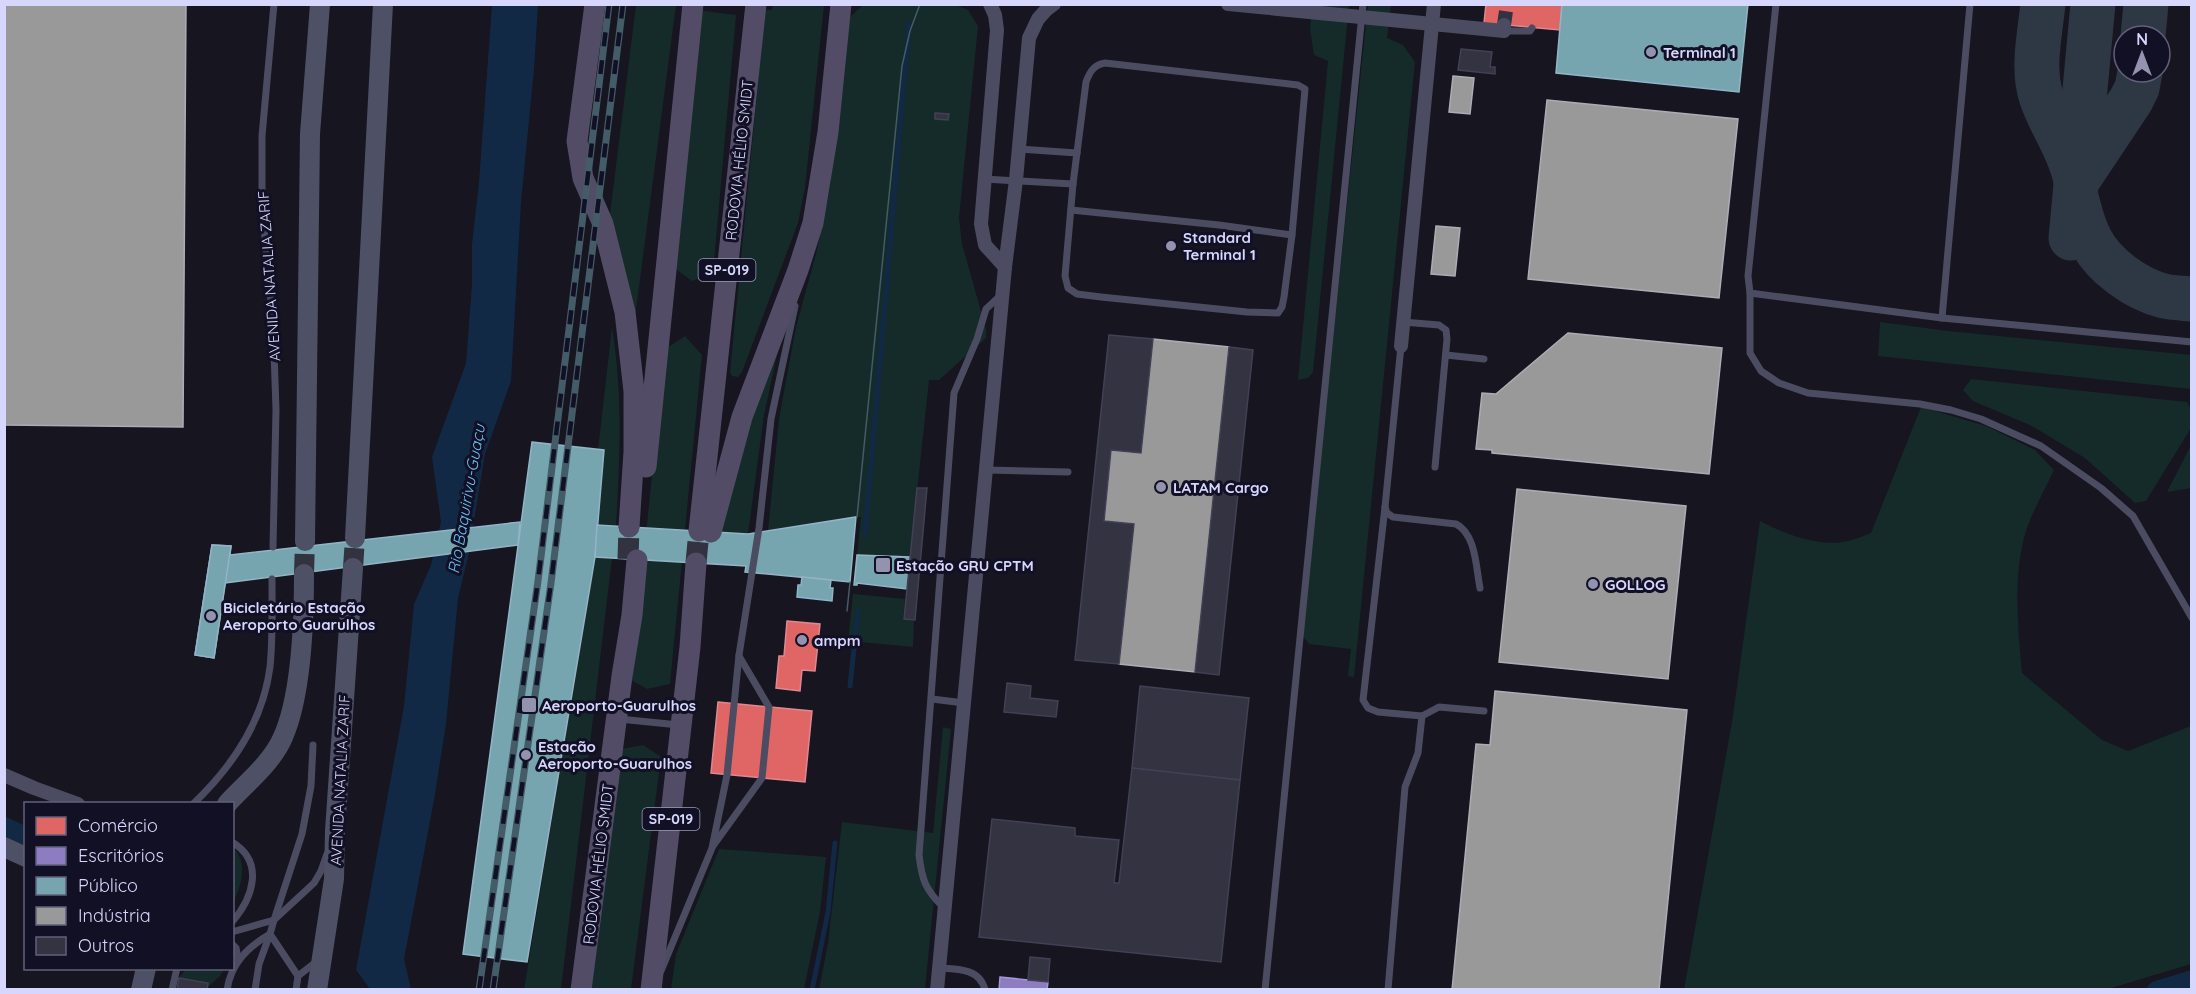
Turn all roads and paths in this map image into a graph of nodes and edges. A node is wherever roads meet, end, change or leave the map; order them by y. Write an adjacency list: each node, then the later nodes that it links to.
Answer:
1 (274, 4): 42 (lane, AVENIDA NATALIA ZARIF)
2 (320, 4): 41 (main road)
3 (383, 4): 40 (main road)
4 (595, 4): 15 (main road)
5 (990, 4): 21 (street)
6 (1054, 4): 19 (street)
7 (1228, 4): 13 (street)
8 (1363, 4): 89 (lane)
9 (1434, 4): 16 (street)
10 (1776, 4): 29 (lane)
11 (1970, 4): 30 (lane)
12 (841, 5): 25 (main road)
13 (1235, 5): 16 (street)
14 (755, 6): 25 (main road, RODOVIA HÉLIO SMIDT / SP-019)
15 (692, 7)
16 (1432, 25): 17 (street); 31 (street)
17 (1504, 28): 18 (lane)
18 (1532, 28)
19 (1019, 149): 20 (lane); 22 (street)
20 (1077, 153): 23 (lane); 26 (lane)
21 (984, 178): 22 (lane); 27 (street)
22 (1016, 180): 23 (lane); 27 (street)
23 (1072, 184): 24 (lane)
24 (1071, 210): 26 (lane); 26 (lane)
25 (810, 234): 50 (lane)
26 (1292, 235)
27 (1005, 267): 28 (street)
28 (1003, 292): 37 (street); 51 (lane)
29 (1750, 293): 30 (lane); 49 (lane)
30 (1942, 318): 32 (lane)
31 (1403, 322): 33 (street); 34 (lane)
32 (2192, 342)
33 (1401, 346): 39 (lane)
34 (1446, 355): 35 (lane); 36 (lane)
35 (1484, 359)
36 (1435, 467)
37 (986, 470): 38 (lane); 52 (street)
38 (1068, 472)
39 (1385, 507): 48 (lane); 54 (lane)
40 (355, 538)
41 (305, 541)
42 (273, 547)
43 (633, 560): 55 (main road, RODOVIA HÉLIO SMIDT)
44 (702, 564): 56 (main road, SP-019)
45 (353, 568): 62 (main road, AVENIDA NATALIA ZARIF)
46 (304, 574): 61 (main road)
47 (272, 579): 60 (lane)
48 (1480, 588)
49 (2192, 618)
50 (738, 656): 65 (lane); 65 (lane)
51 (932, 699): 52 (lane); 67 (lane)
52 (964, 703): 67 (street)
53 (1484, 711): 54 (lane)
54 (1422, 716): 90 (lane)
55 (616, 718): 56 (lane); 85 (main road, RODOVIA HÉLIO SMIDT)
56 (681, 726): 86 (main road, SP-019)
57 (313, 745): 69 (lane)
58 (4, 775): 59 (street)
59 (72, 802)
60 (195, 802)
61 (229, 802)
62 (335, 831): 69 (lane); 73 (main road, AVENIDA NATALIA ZARIF)
63 (234, 843): 68 (lane)
64 (4, 847): 66 (main road)
65 (712, 848): 86 (lane)
66 (24, 856)
67 (944, 908): 76 (street)
68 (234, 920)
69 (274, 920): 70 (lane); 71 (lane)
70 (234, 931)
71 (270, 934): 74 (lane); 79 (lane); 82 (lane)
72 (234, 946): 74 (lane)
73 (320, 959): 79 (lane); 84 (main road, AVENIDA NATALIA ZARIF)
74 (238, 960): 75 (lane)
75 (234, 968)
76 (938, 968): 87 (street); 88 (lane)
77 (177, 970): 80 (lane)
78 (233, 970): 81 (lane)
79 (298, 976): 83 (lane)
80 (172, 990)
81 (227, 990)
82 (255, 990)
83 (296, 990)
84 (317, 990)
85 (581, 990)
86 (652, 990)
87 (937, 990)
88 (985, 990)
89 (1265, 990)
90 (1388, 990)

